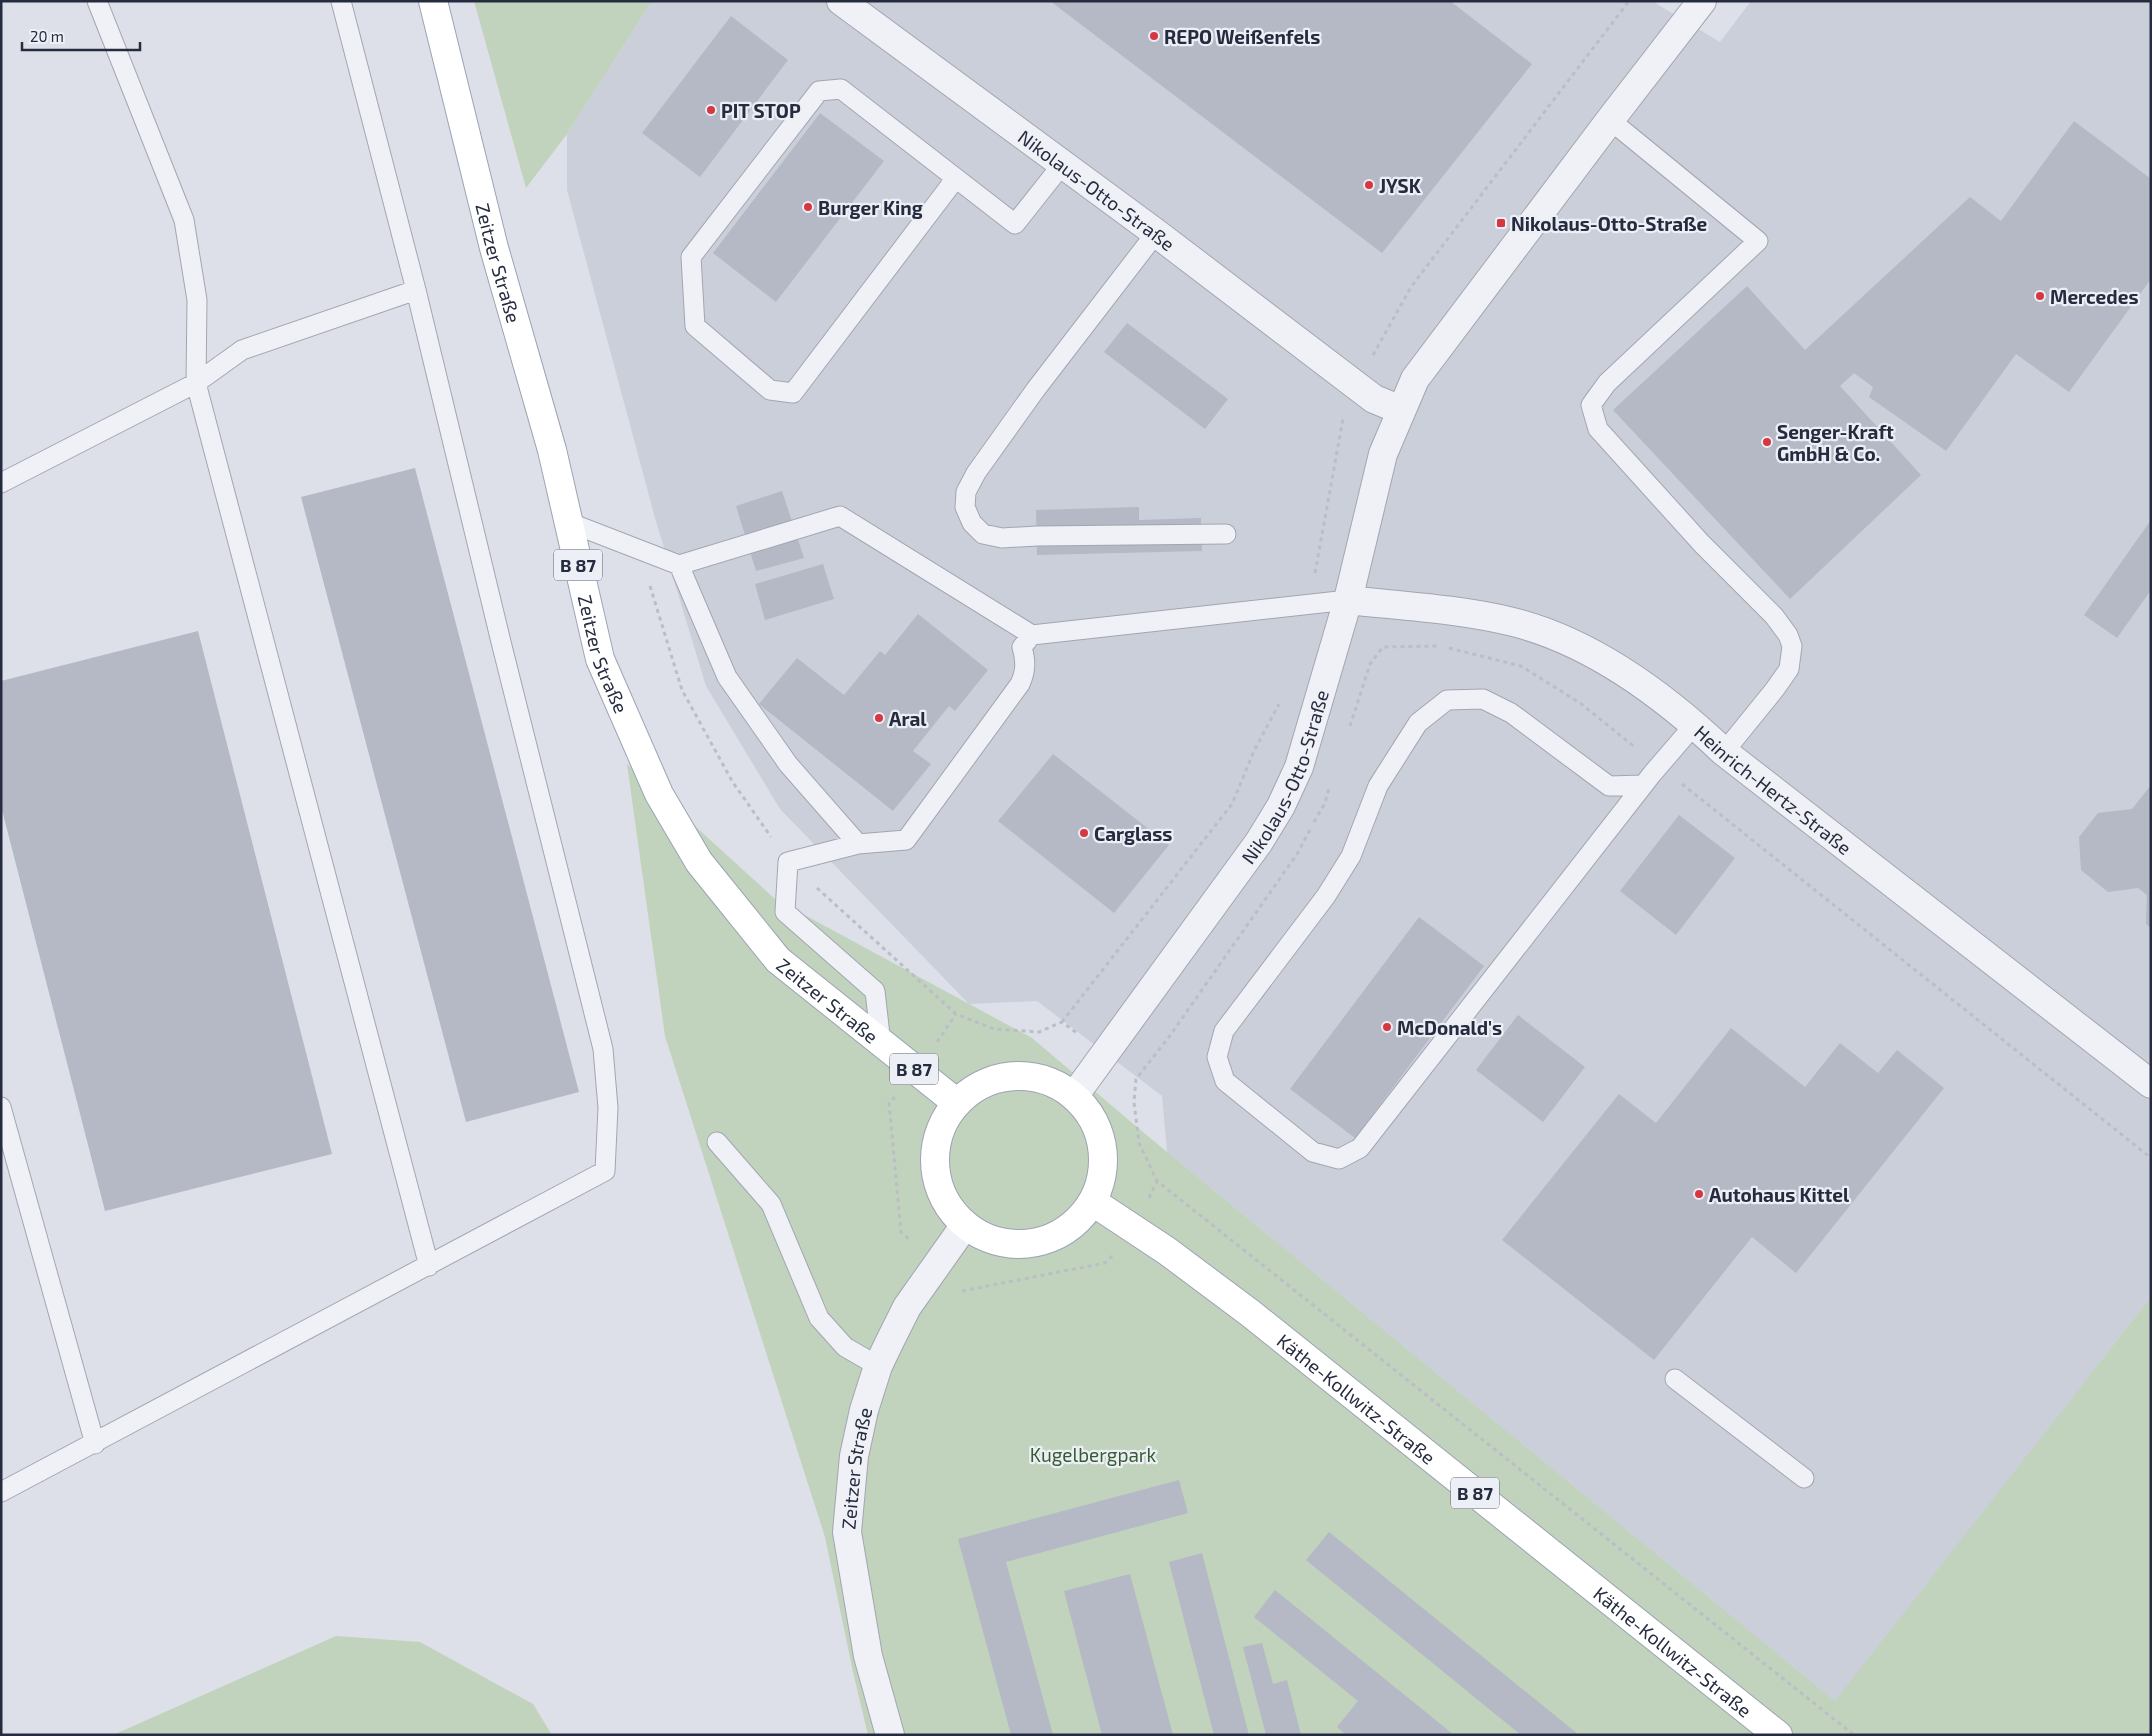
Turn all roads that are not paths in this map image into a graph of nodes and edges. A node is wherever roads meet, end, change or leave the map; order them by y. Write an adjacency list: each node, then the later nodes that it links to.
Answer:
1 (97, 1): 11 (lane)
2 (341, 1): 10 (lane)
3 (433, 1): 14 (main road, Zeitzer Straße / B 87)
4 (841, 1): 7 (street, Nikolaus-Otto-Straße)
5 (1702, 1): 6 (street, Nikolaus-Otto-Straße)
6 (1610, 120): 12 (street, Nikolaus-Otto-Straße); 20 (lane)
7 (1061, 166): 8 (lane); 9 (street, Nikolaus-Otto-Straße)
8 (956, 178): 8 (lane)
9 (1156, 233): 12 (street, Nikolaus-Otto-Straße); 15 (lane)
10 (416, 290): 11 (lane); 31 (lane)
11 (196, 383): 13 (lane); 31 (lane)
12 (1401, 410): 17 (street, Nikolaus-Otto-Straße)
13 (1, 483)
14 (568, 522): 16 (lane); 23 (main road, Zeitzer Straße / B 87)
15 (1226, 534)
16 (679, 565): 18 (lane); 22 (lane)
17 (1348, 600): 18 (lane); 19 (street, Heinrich-Hertz-Straße); 25 (street, Nikolaus-Otto-Straße)
18 (1032, 635): 22 (lane)
19 (1694, 724): 20 (street, Heinrich-Hertz-Straße); 21 (lane)
20 (1724, 752): 24 (street, Heinrich-Hertz-Straße)
21 (1643, 784): 21 (lane)
22 (858, 844): 23 (lane)
23 (882, 1044): 26 (main road, Zeitzer Straße / B 87)
24 (2151, 1084)
25 (1074, 1096): 26 (main road); 29 (main road)
26 (957, 1103): 30 (main road)
27 (1, 1107): 34 (lane)
28 (717, 1142): 32 (lane)
29 (1093, 1202): 30 (main road); 38 (main road, Käthe-Kollwitz-Straße / B 87)
30 (965, 1225): 32 (street, Zeitzer Straße)
31 (429, 1266): 34 (lane)
32 (878, 1366): 37 (street, Zeitzer Straße)
33 (1675, 1379): 35 (lane)
34 (95, 1444): 36 (lane)
35 (1804, 1478)
36 (1, 1492)
37 (890, 1735)
38 (1778, 1735)

